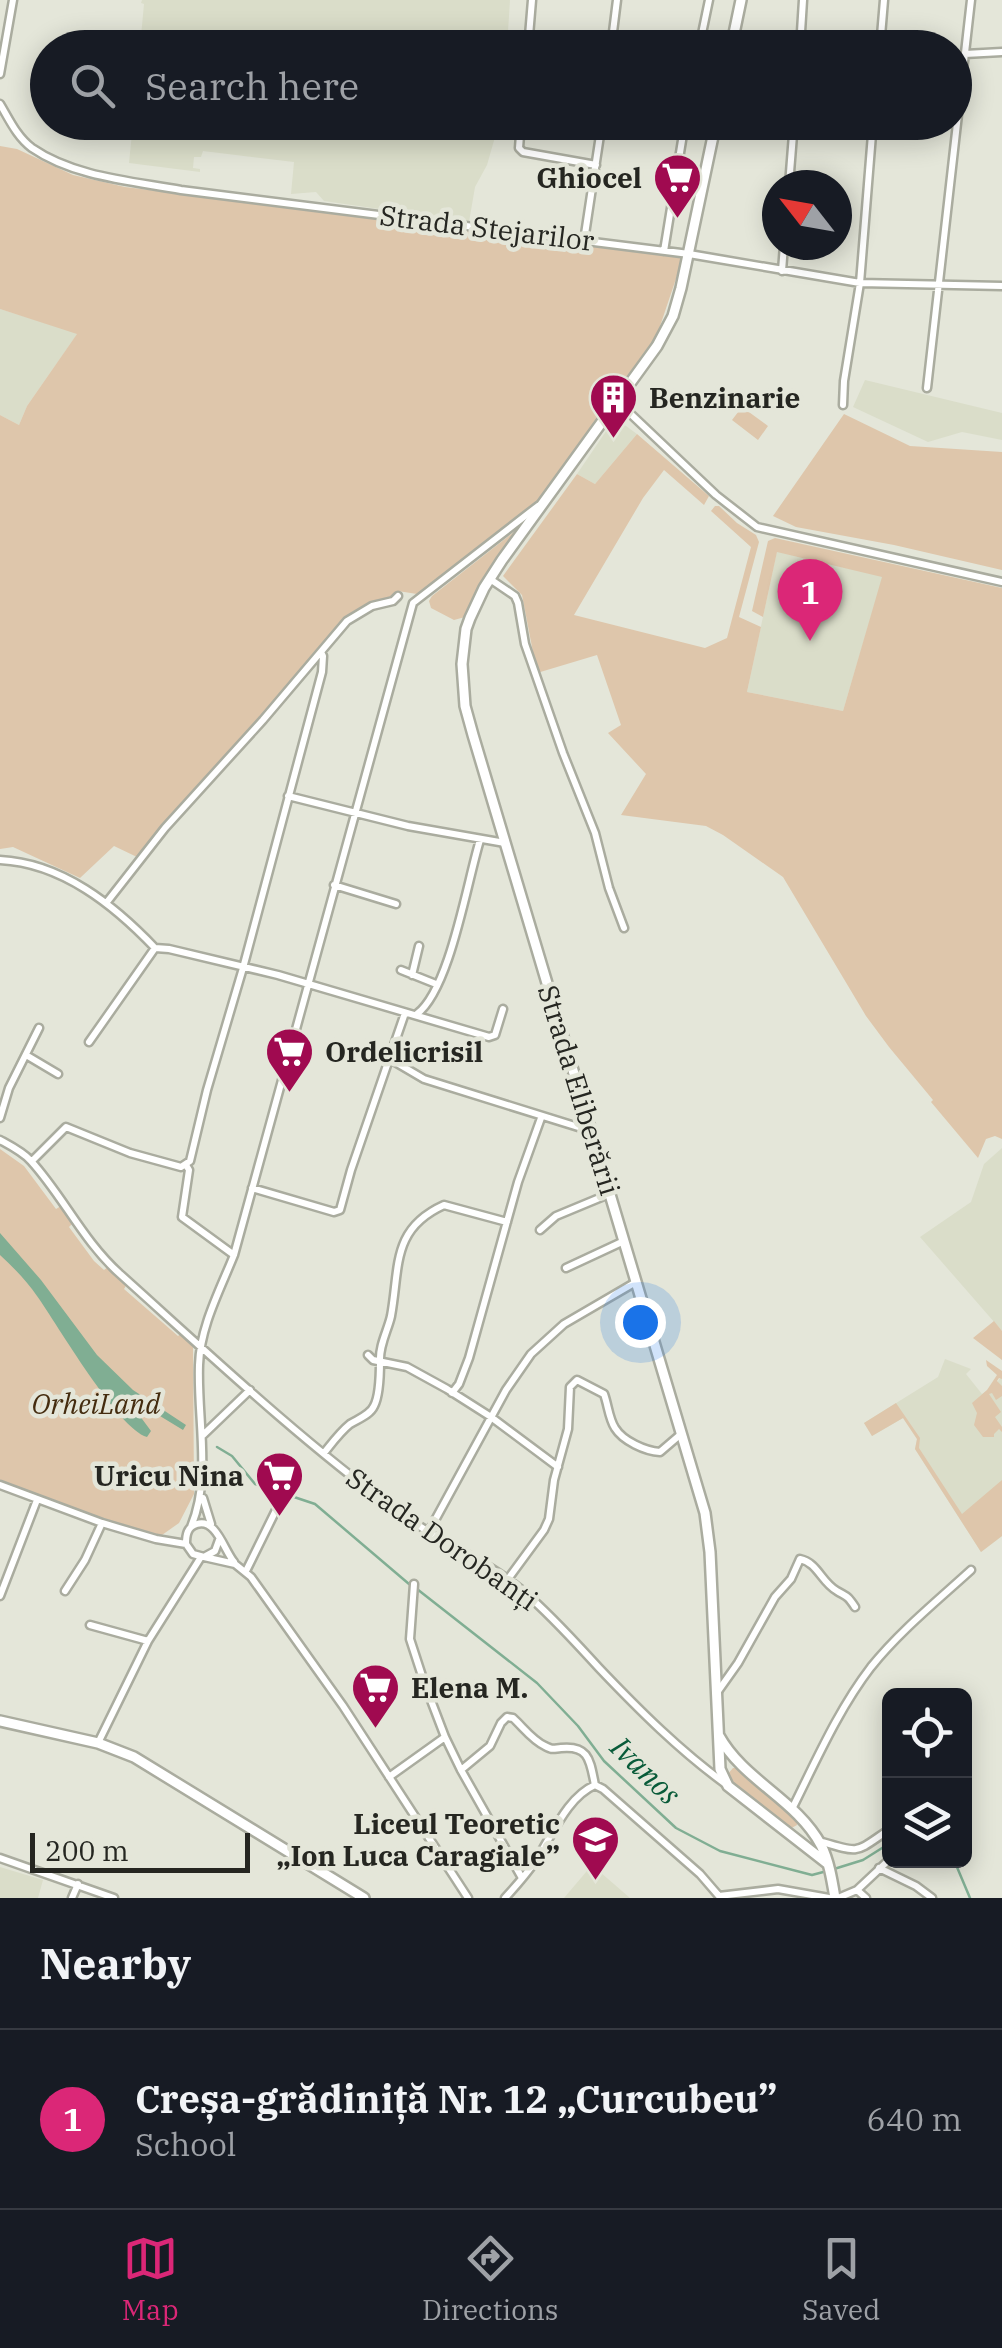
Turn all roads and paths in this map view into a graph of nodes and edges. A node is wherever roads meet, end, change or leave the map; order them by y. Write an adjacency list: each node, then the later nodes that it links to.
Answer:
1 (12, 0): 18 (street)
2 (532, 0): 9 (street)
3 (617, 0): 10 (street)
4 (709, 0): 11 (street)
5 (741, 0): 12 (street)
6 (803, 0): 13 (street)
7 (884, 0): 14 (street)
8 (971, 0): 15 (street)
9 (530, 30)
10 (613, 30)
11 (703, 30)
12 (735, 30)
13 (801, 30)
14 (882, 30)
15 (968, 30)
16 (1002, 52): 17 (street)
17 (972, 54)
18 (0, 74)
19 (0, 104): 29 (street, Strada Stejarilor)
20 (519, 140): 27 (street)
21 (599, 140): 27 (street)
22 (682, 140): 30 (street)
23 (712, 140): 31 (street, Strada Eliberării)
24 (793, 140): 28 (street)
25 (872, 140): 34 (street)
26 (952, 140): 35 (street)
27 (596, 164): 29 (street)
28 (790, 170)
29 (584, 240): 30 (street, Strada Stejarilor)
30 (664, 251): 31 (street, Strada Stejarilor)
31 (689, 254): 33 (street, Strada Stejarilor); 38 (street, Strada Eliberării)
32 (783, 260): 33 (street)
33 (782, 271): 34 (street, Strada Stejarilor)
34 (860, 284): 35 (street, Strada Stejarilor); 39 (street)
35 (939, 285): 36 (street, Strada Stejarilor); 37 (street)
36 (1002, 286)
37 (927, 388)
38 (617, 401): 40 (street, Strada Eliberării); 42 (street)
39 (844, 405)
40 (542, 504): 41 (street, Strada Eliberării); 46 (street)
41 (490, 579): 48 (street, Strada Eliberării); 53 (street)
42 (1002, 582)
43 (398, 596): 44 (street)
44 (321, 652): 45 (street); 51 (street)
45 (288, 796): 46 (street); 56 (street)
46 (355, 812): 47 (street); 50 (street)
47 (480, 840): 48 (street); 60 (street)
48 (505, 843): 71 (street, Strada Eliberării)
49 (0, 860): 51 (street)
50 (334, 885): 52 (street); 59 (street)
51 (107, 902): 55 (street)
52 (396, 904)
53 (624, 928)
54 (419, 946): 58 (street)
55 (154, 948): 56 (street); 65 (street)
56 (243, 968): 59 (street); 74 (street)
57 (400, 970): 58 (street)
58 (412, 974): 60 (street)
59 (308, 984): 62 (street); 75 (street)
60 (436, 984): 63 (street)
61 (502, 1010): 63 (street)
62 (405, 1012): 63 (street); 67 (street)
63 (417, 1014)
64 (39, 1028): 66 (street)
65 (89, 1042)
66 (26, 1055): 68 (street); 69 (street)
67 (390, 1059): 70 (street); 75 (street)
68 (58, 1074)
69 (0, 1118)
70 (541, 1118): 71 (street); 77 (street)
71 (590, 1131): 76 (street, Strada Eliberării)
72 (0, 1140): 73 (street, Strada Dorobanți)
73 (32, 1162): 74 (street); 83 (street, Strada Dorobanți)
74 (186, 1165): 80 (street)
75 (252, 1188): 80 (street)
76 (610, 1194): 78 (street); 79 (street, Strada Eliberării)
77 (507, 1222): 85 (street); 87 (street)
78 (540, 1230)
79 (624, 1241): 81 (street); 82 (street, Strada Eliberării)
80 (234, 1255): 83 (street)
81 (566, 1268)
82 (636, 1282): 88 (street); 89 (street, Strada Eliberării)
83 (200, 1347): 86 (street, Strada Dorobanți); 90 (street)
84 (368, 1356): 85 (street)
85 (380, 1360): 87 (street); 91 (street)
86 (250, 1390): 90 (street); 91 (street, Strada Dorobanți)
87 (452, 1392): 88 (street)
88 (491, 1417): 92 (street); 100 (street)
89 (681, 1434): 92 (street); 114 (street, Strada Eliberării)
90 (201, 1436): 94 (street)
91 (324, 1453): 100 (street, Strada Dorobanți)
92 (558, 1467): 107 (street)
93 (0, 1485): 95 (street)
94 (201, 1492): 98 (street); 99 (street)
95 (38, 1500): 97 (street); 110 (street)
96 (279, 1504): 106 (street)
97 (102, 1523): 102 (street); 109 (street)
98 (212, 1526): 99 (street); 101 (street)
99 (191, 1527): 102 (street)
100 (428, 1533): 107 (street, Strada Dorobanți)
101 (219, 1538): 103 (street); 104 (street)
102 (186, 1544): 103 (street)
103 (202, 1556): 104 (street); 113 (street)
104 (235, 1564): 106 (street)
105 (970, 1570): 127 (street)
106 (246, 1572): 124 (street)
107 (508, 1579): 121 (street, Strada Dorobanți)
108 (414, 1584): 117 (street)
109 (65, 1591)
110 (0, 1596)
111 (854, 1607): 114 (street)
112 (90, 1625): 113 (street)
113 (148, 1641): 118 (street)
114 (716, 1695): 116 (street, Strada Eliberării)
115 (0, 1721): 118 (street)
116 (718, 1734): 119 (street, Strada Eliberării); 120 (street, Strada Eliberării)
117 (445, 1737): 122 (street); 124 (street)
118 (98, 1743): 141 (street)
119 (718, 1749): 121 (street); 123 (street, Strada Eliberării)
120 (736, 1762): 123 (street); 127 (street, Strada Eliberării)
121 (698, 1764): 126 (street, Strada Dorobanți)
122 (460, 1770): 125 (street); 136 (street)
123 (722, 1775): 126 (street, Strada Eliberării)
124 (389, 1777): 142 (street)
125 (596, 1785): 136 (street); 144 (street)
126 (728, 1786): 129 (street, Strada Dorobanți)
127 (792, 1808): 128 (street, Strada Eliberării)
128 (803, 1820): 129 (street); 131 (street, Strada Eliberării)
129 (787, 1834): 133 (street, Strada Dorobanți)
130 (882, 1835): 131 (street)
131 (819, 1841): 133 (street, Strada Eliberării)
132 (0, 1858): 137 (street)
133 (828, 1864): 144 (street)
134 (882, 1866): 135 (street)
135 (879, 1868): 138 (street); 146 (street)
136 (522, 1878): 143 (street)
137 (78, 1884): 139 (street); 140 (street)
138 (857, 1890): 144 (street); 145 (street)
139 (72, 1898)
140 (114, 1898)
141 (364, 1898)
142 (468, 1898)
143 (505, 1898)
144 (834, 1898)
145 (866, 1898)
146 (932, 1898)

